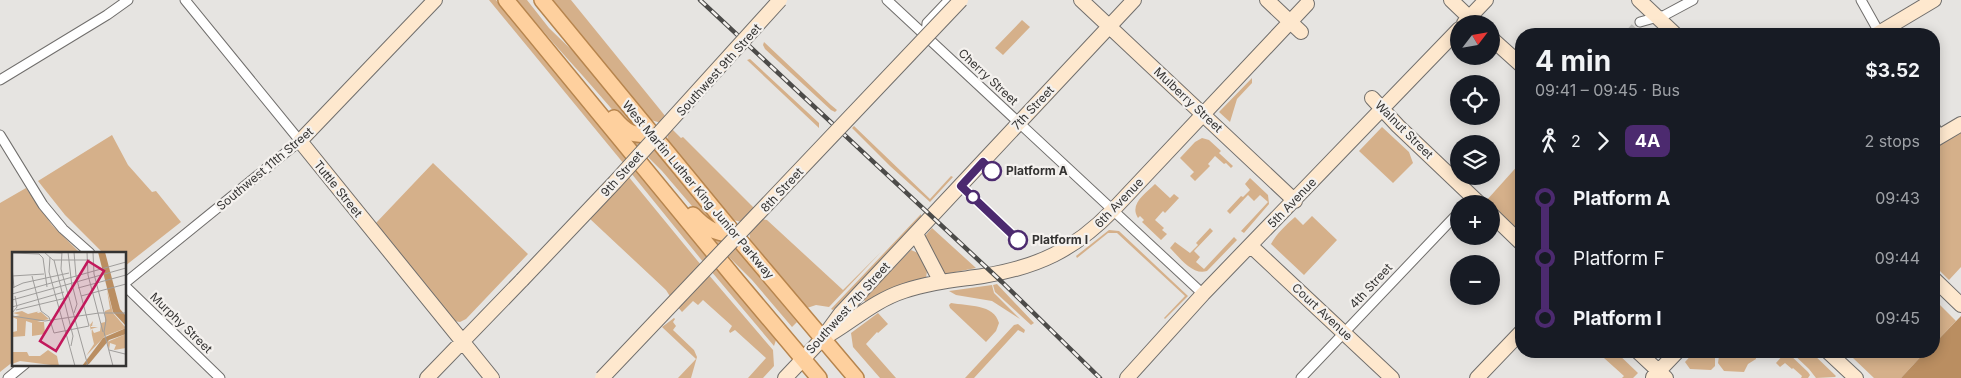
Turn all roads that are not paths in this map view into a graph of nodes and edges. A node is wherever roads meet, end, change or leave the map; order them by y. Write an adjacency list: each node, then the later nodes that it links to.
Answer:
1 (128, 0): 35 (street)
2 (185, 0): 44 (street, Tuttle Street)
3 (436, 0): 44 (main road, Southwest 11th Street)
4 (506, 0): 34 (main road)
5 (542, 0): 42 (main road, West Martin Luther King Junior Parkway)
6 (782, 0): 42 (street, Southwest 9th Street); 66 (main road, 9th Street, bridge)
7 (887, 0): 30 (street, Cherry Street)
8 (949, 0): 30 (street)
9 (961, 0): 77 (main road, 8th Street, bridge)
10 (1081, 0): 25 (main road, Mulberry Street)
11 (1134, 0): 25 (main road, 7th Street)
12 (1267, 0): 23 (main road)
13 (1451, 0): 20 (main road)
14 (1486, 0): 21 (main road)
15 (1639, 0): 22 (main road)
16 (1693, 0): 22 (street)
17 (1861, 0): 27 (street)
18 (1934, 0): 28 (main road)
19 (1307, 4): 23 (main road, 6th Avenue)
20 (1464, 15)
21 (1475, 15)
22 (1657, 17): 24 (street); 26 (main road)
23 (1290, 22): 29 (main road); 38 (main road, 6th Avenue)
24 (1640, 22)
25 (1109, 26): 38 (main road, Mulberry Street); 39 (main road, 7th Street)
26 (1669, 28)
27 (1876, 28)
28 (1887, 28)
29 (1301, 32)
30 (926, 36): 39 (street, Cherry Street)
31 (1450, 38): 37 (main road, 5th Avenue)
32 (1500, 46): 33 (main road)
33 (1515, 60)
34 (558, 64): 42 (main road); 45 (main road)
35 (0, 80)
36 (1372, 98): 37 (main road, Walnut Street)
37 (1383, 108): 46 (main road, Walnut Street); 47 (main road, 5th Avenue)
38 (1203, 115): 47 (main road, Mulberry Street); 48 (main road, 6th Avenue)
39 (1018, 123): 48 (street, Cherry Street); 49 (main road, 7th Street)
40 (1961, 124): 41 (main road)
41 (1940, 132)
42 (651, 133): 53 (main road, West Martin Luther King Junior Parkway)
43 (0, 135): 56 (street)
44 (300, 142): 58 (street, Southwest 11th Street); 66 (main road, Tuttle Street)
45 (641, 164): 53 (main road); 70 (main road)
46 (1466, 195)
47 (1295, 201): 55 (main road, 5th Avenue)
48 (1113, 210): 57 (main road, 6th Avenue); 61 (street, Cherry Street)
49 (932, 217): 52 (main road, Southwest 7th Street)
50 (1450, 221): 63 (street, 4th Street)
51 (1500, 222): 54 (main road)
52 (916, 234): 57 (main road); 65 (main road, Southwest 7th Street)
53 (736, 236): 65 (main road, West Martin Luther King Junior Parkway)
54 (1515, 236)
55 (1251, 246): 61 (main road, 5th Avenue); 63 (main road, Court Avenue)
56 (89, 252)
57 (940, 282): 65 (main road, 6th Avenue)
58 (126, 283)
59 (126, 285): 74 (street, Murphy Street)
60 (1940, 286): 62 (main road)
61 (1203, 294): 81 (main road, 5th Avenue)
62 (1959, 304)
63 (1344, 333): 82 (street, 4th Street); 83 (main road, Court Avenue)
64 (1515, 338): 84 (main road)
65 (822, 339): 70 (main road, Southwest 7th Street); 80 (main road, West Martin Luther King Junior Parkway)
66 (462, 342): 75 (main road); 76 (main road, Tuttle Street)
67 (1643, 358): 72 (main road)
68 (1673, 358): 72 (main road)
69 (1835, 358): 85 (main road)
70 (803, 359): 78 (main road, Southwest 7th Street); 79 (main road)
71 (23, 366): 73 (street)
72 (1659, 376)
73 (8, 378)
74 (220, 378)
75 (427, 378)
76 (492, 378)
77 (602, 378)
78 (784, 378)
79 (820, 378)
80 (856, 378)
81 (1127, 378)
82 (1302, 378)
83 (1392, 378)
84 (1478, 378)
85 (1856, 378)

